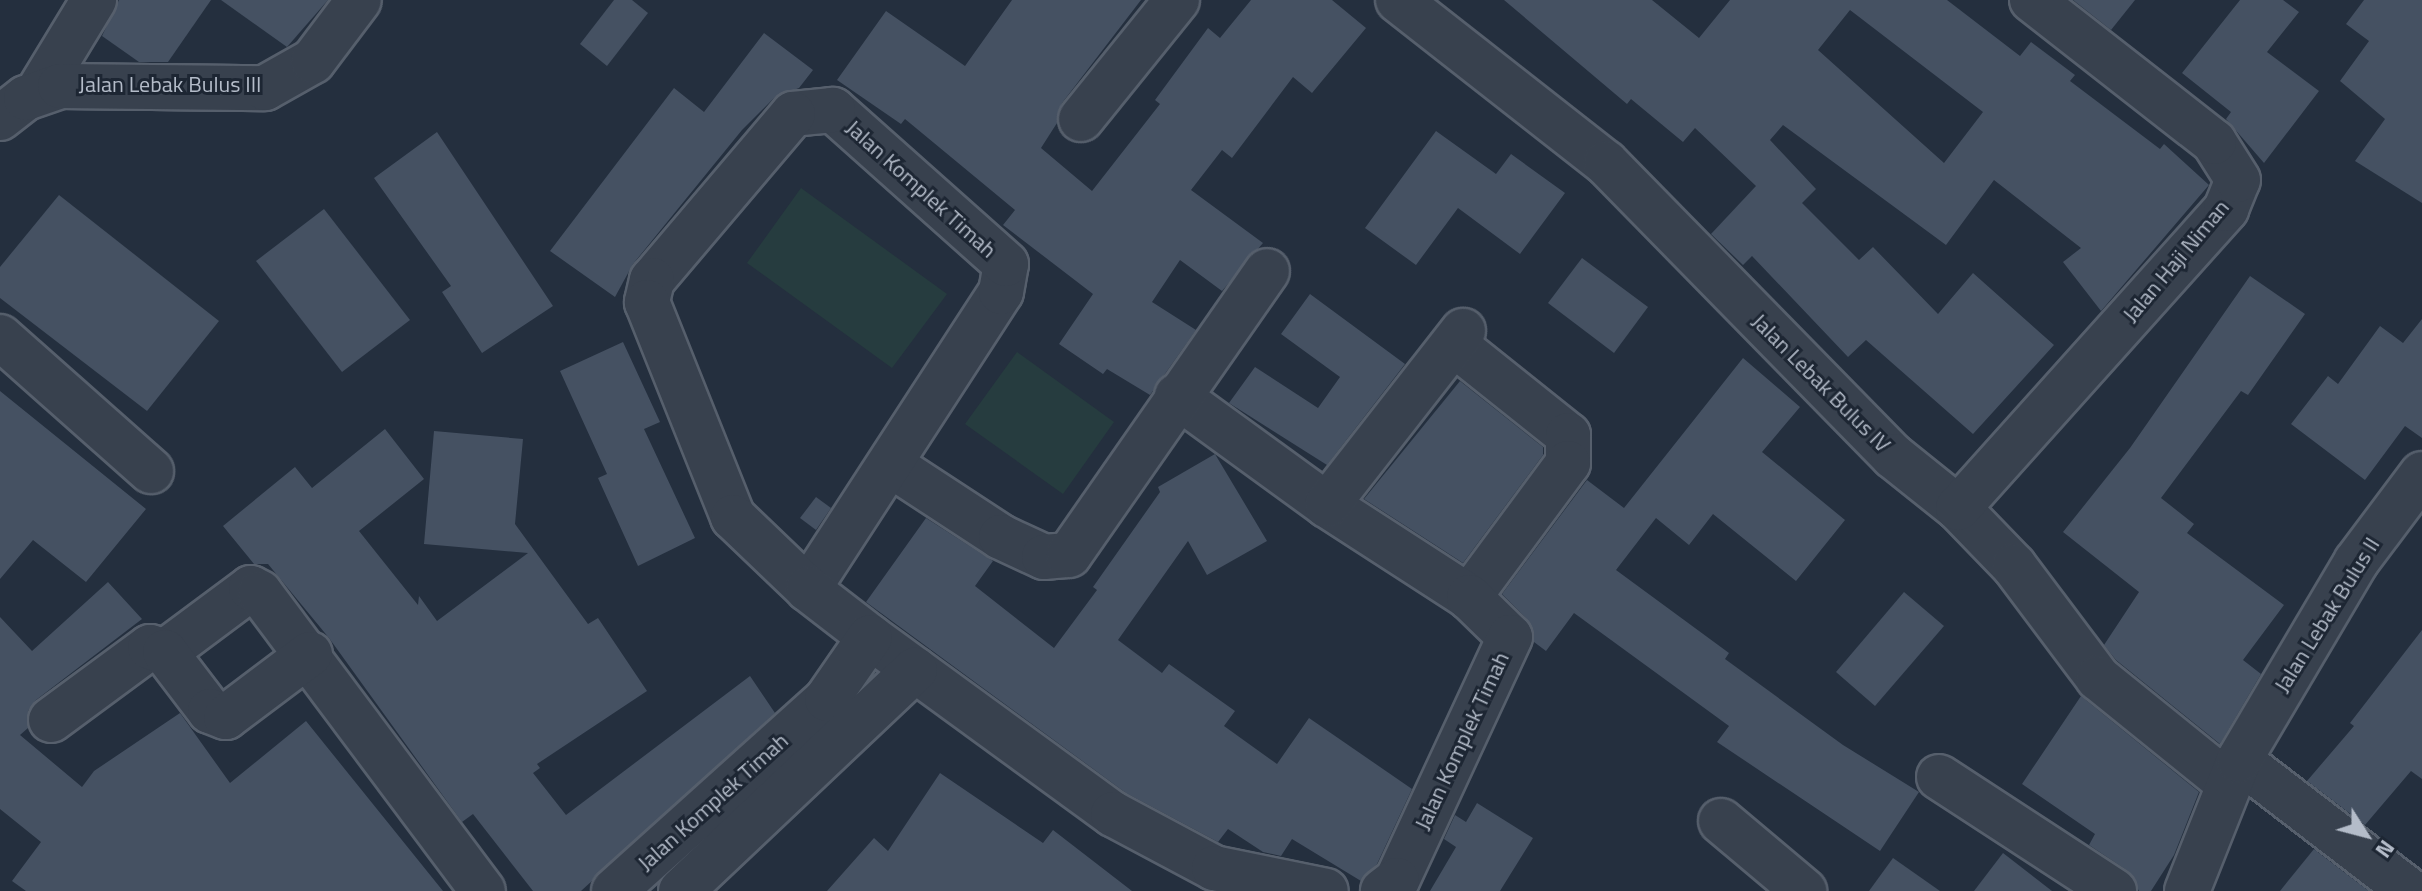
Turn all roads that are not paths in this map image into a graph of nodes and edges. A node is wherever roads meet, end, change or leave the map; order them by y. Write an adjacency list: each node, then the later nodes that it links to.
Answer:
1 (94, 0): 6 (street)
2 (359, 0): 6 (street, Jalan Lebak Bulus III)
3 (1177, 0): 7 (street)
4 (1398, 0): 15 (street, Jalan Lebak Bulus IV)
5 (2032, 0): 15 (street, Jalan Haji Niman)
6 (12, 104)
7 (1081, 119)
8 (1267, 271): 10 (street)
9 (0, 337): 12 (street)
10 (1177, 396): 11 (street); 14 (street, Jalan Komplek Timah)
11 (891, 465): 16 (street, Jalan Komplek Timah); 16 (street, Jalan Komplek Timah)
12 (151, 471)
13 (2422, 474): 24 (street, Jalan Lebak Bulus II)
14 (1327, 505): 17 (street, Jalan Komplek Timah); 17 (street)
15 (1958, 508): 24 (street, Jalan Lebak Bulus IV)
16 (808, 589): 18 (street, Jalan Komplek Timah)
17 (1469, 597): 31 (street, Jalan Komplek Timah)
18 (870, 637): 21 (street, Jalan Komplek Timah); 22 (street, Jalan Komplek Timah)
19 (165, 652): 20 (street); 20 (street); 23 (street)
20 (310, 654): 27 (street)
21 (915, 670): 22 (street, Jalan Komplek Timah); 30 (street, Jalan Komplek Timah)
22 (841, 712): 28 (street, Jalan Komplek Timah); 29 (street, Jalan Komplek Timah)
23 (51, 720)
24 (2233, 771): 34 (street, Jalan Lebak Bulus II); 35 (street)
25 (1939, 777): 33 (street)
26 (1721, 821): 32 (street)
27 (483, 891)
28 (614, 891)
29 (681, 891)
30 (1326, 891)
31 (1383, 891)
32 (1804, 891)
33 (2114, 891)
34 (2187, 891)
35 (2410, 891)

